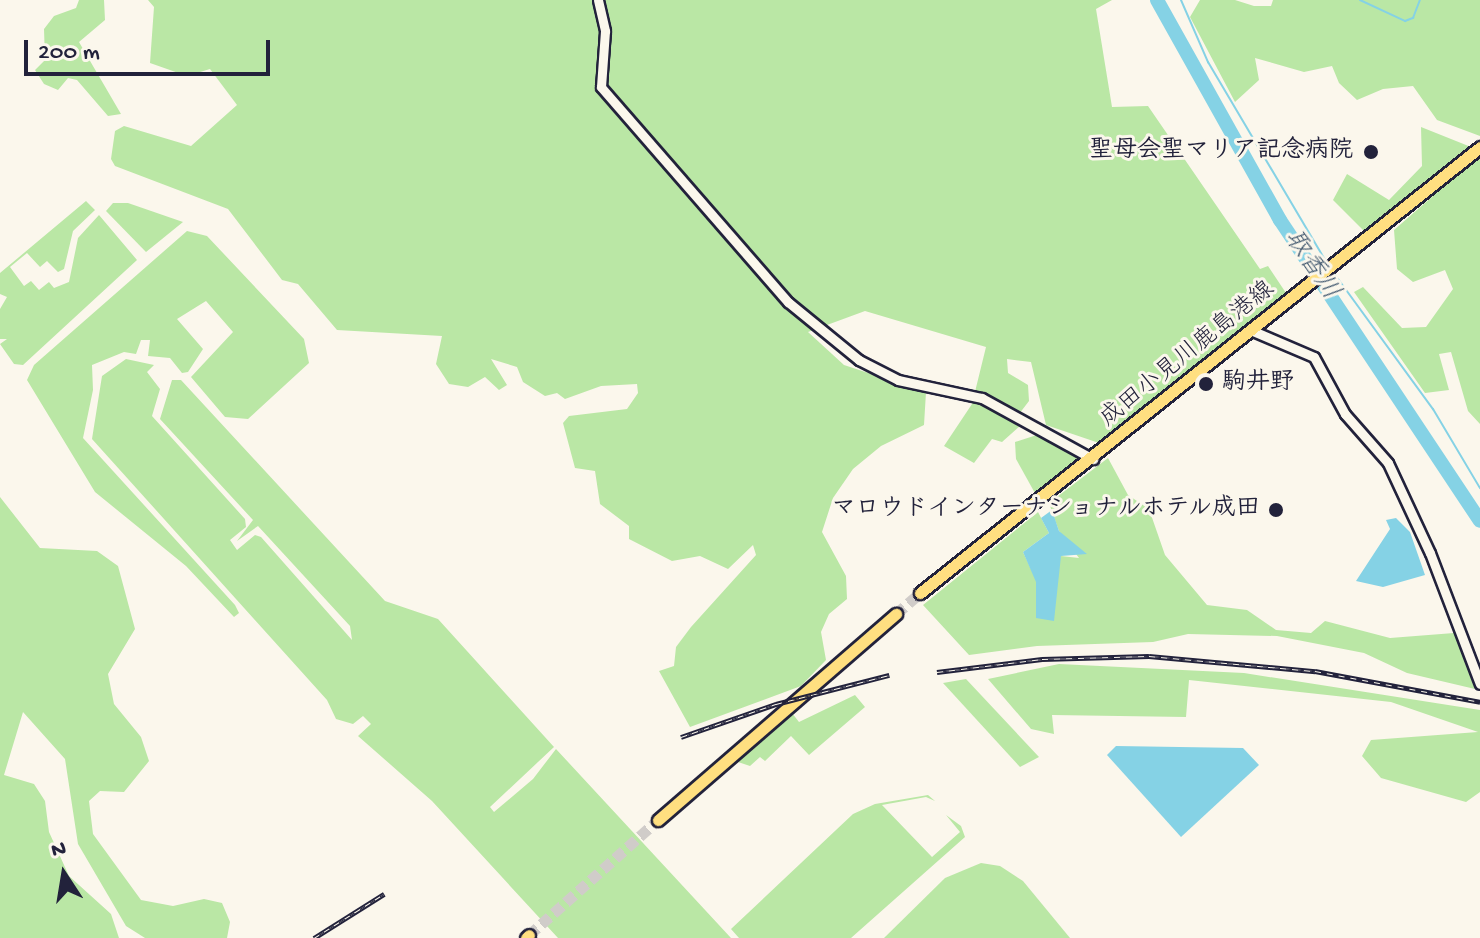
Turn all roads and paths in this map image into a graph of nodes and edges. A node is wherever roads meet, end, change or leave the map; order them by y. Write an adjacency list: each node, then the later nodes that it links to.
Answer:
1 (598, 0): 4 (street)
2 (1480, 147): 3 (main road, 成田小見川鹿島港線)
3 (1253, 331): 4 (main road, 成田小見川鹿島港線); 7 (street)
4 (1093, 459): 5 (main road, 成田小見川鹿島港線)
5 (920, 593)
6 (896, 614): 8 (main road)
7 (1480, 684)
8 (658, 820)

